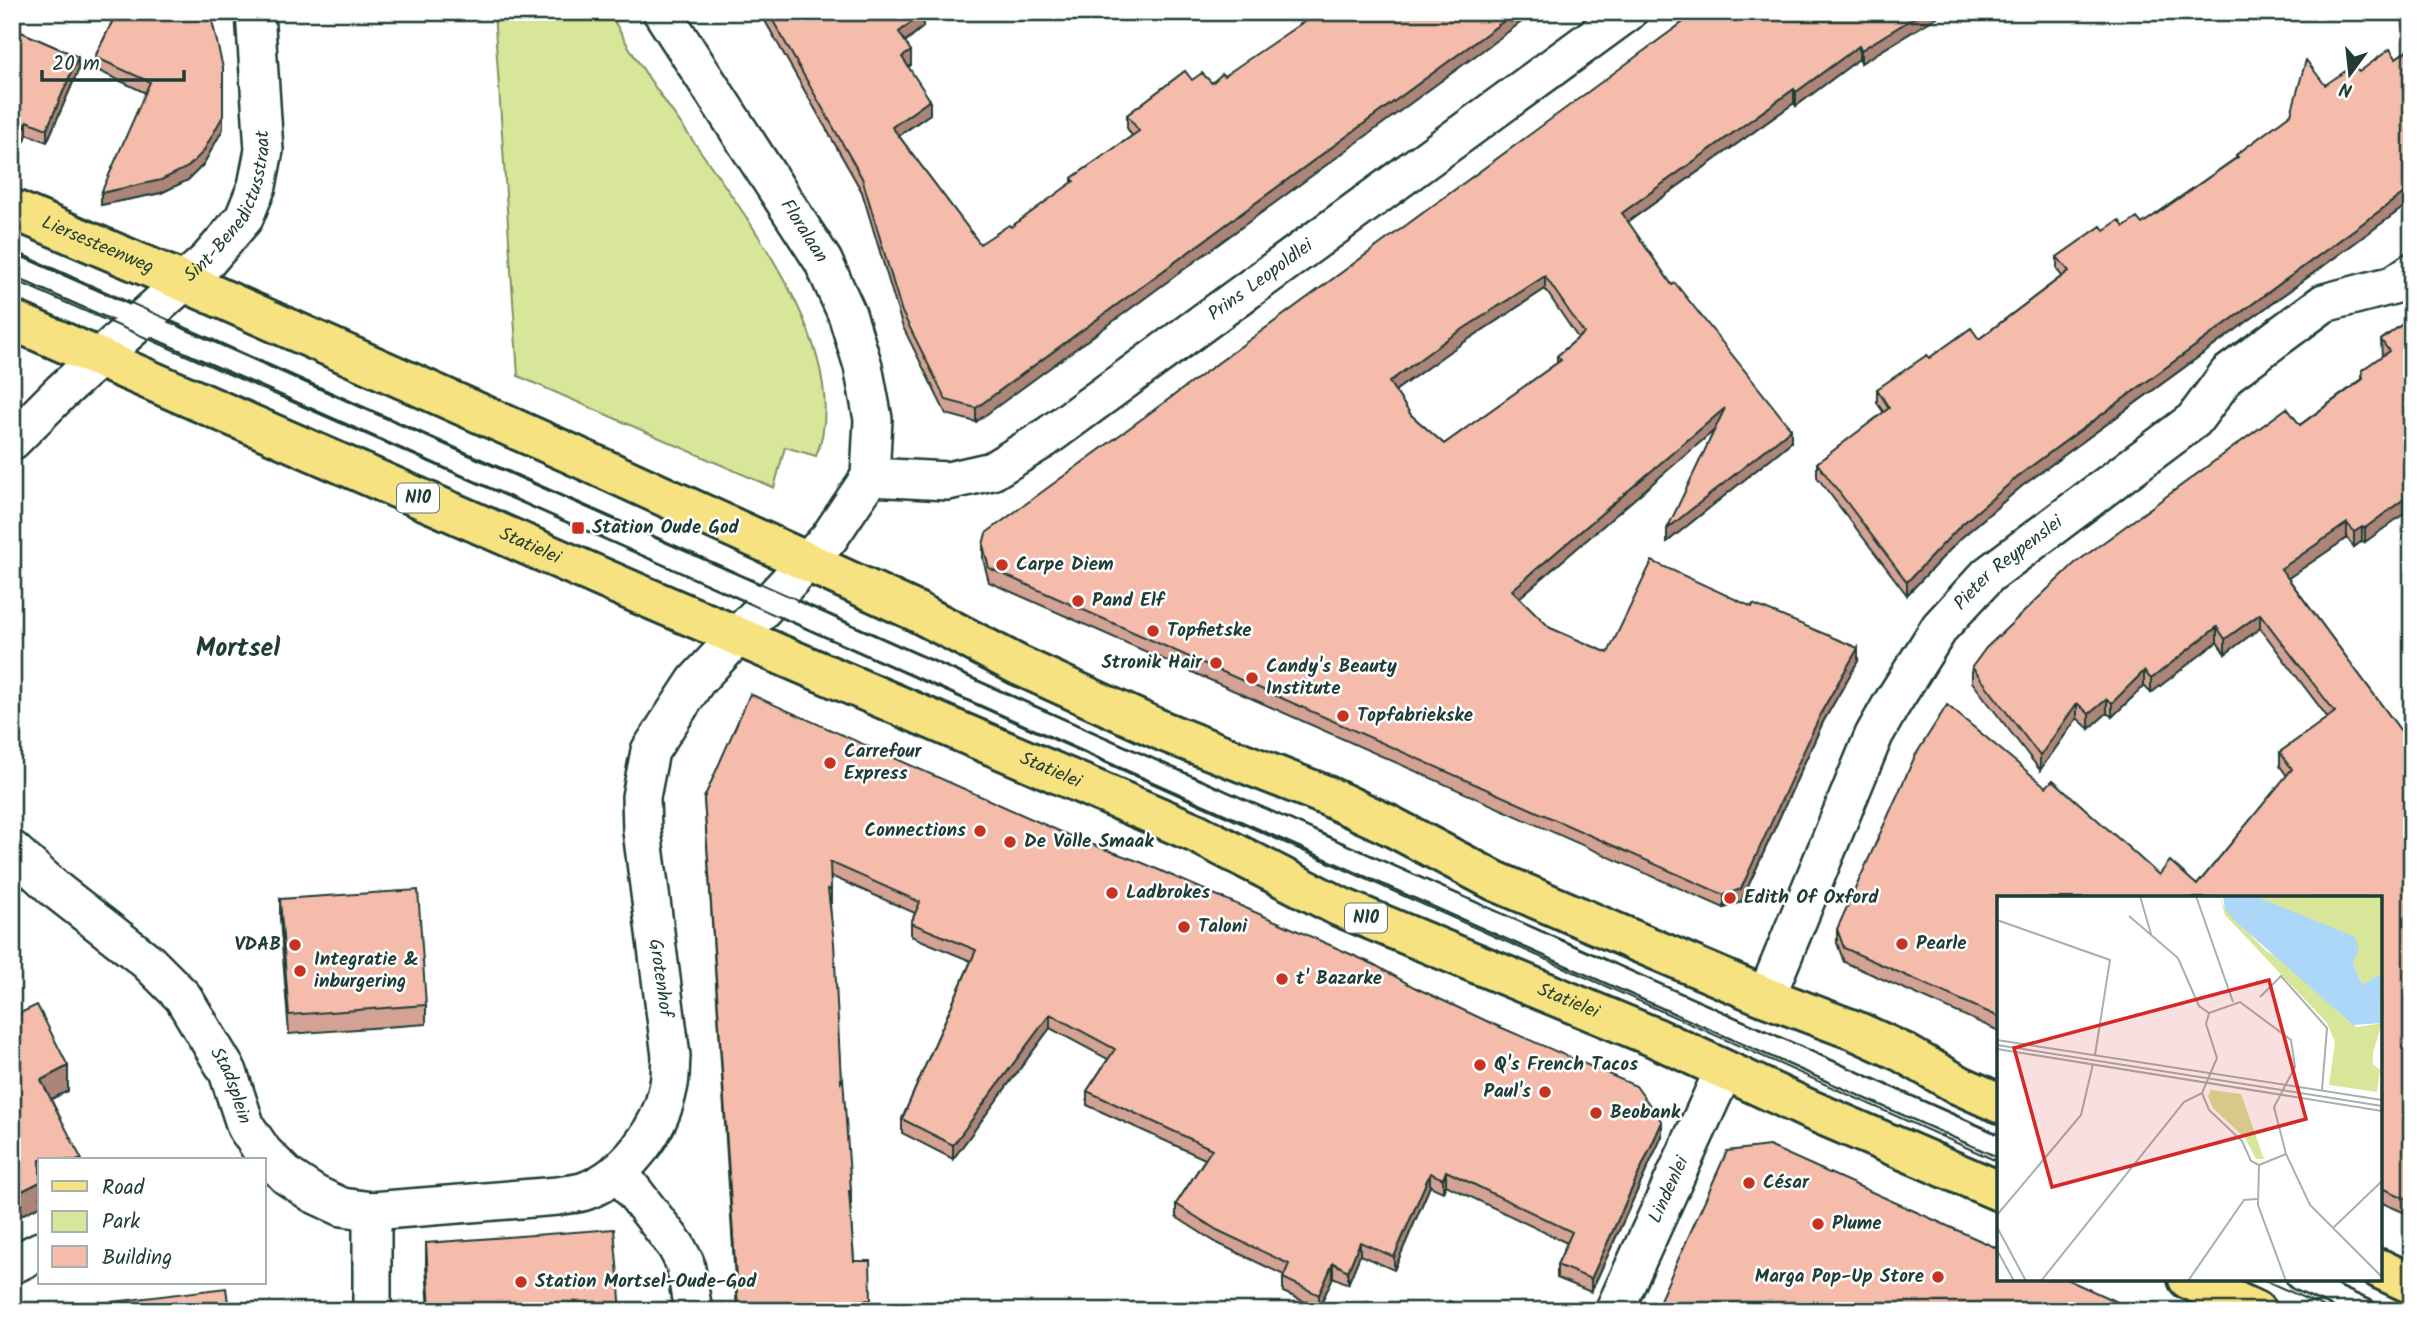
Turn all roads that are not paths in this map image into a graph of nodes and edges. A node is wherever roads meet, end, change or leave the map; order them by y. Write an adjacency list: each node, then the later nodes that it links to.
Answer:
1 (255, 12): 7 (street, Sint-Benedictusstraat)
2 (662, 12): 12 (street, Floralaan)
3 (1628, 12): 12 (street, Prins Leopoldlei)
4 (12, 209): 7 (main road, Liersesteenweg)
5 (12, 264): 9 (lane)
6 (2412, 272): 17 (street, Pieter Reypenslei)
7 (184, 282): 9 (street, Sint-Benedictusstraat); 13 (main road)
8 (12, 320): 10 (main road, N10)
9 (140, 321): 10 (street, Sint-Benedictusstraat); 14 (lane)
10 (99, 359): 11 (street); 15 (main road, Statielei / N10)
11 (12, 441)
12 (870, 477): 13 (street, Grotenhof)
13 (807, 562): 14 (street, Grotenhof); 17 (main road)
14 (771, 601): 15 (street, Grotenhof); 20 (lane)
15 (737, 636): 18 (main road, Statielei / N10); 21 (street, Grotenhof)
16 (12, 850): 23 (street, Stadsplein)
17 (1766, 997): 19 (main road)
18 (1724, 1070): 22 (main road, Statielei / N10); 32 (street, Lindenlei)
19 (1997, 1102)
20 (1997, 1145)
21 (618, 1171): 23 (street, Stadsplein); 31 (street)
22 (1997, 1190)
23 (372, 1211): 30 (street)
24 (38, 1252): 25 (street)
25 (12, 1265)
26 (2382, 1270): 29 (main road)
27 (2192, 1281): 33 (main road)
28 (2301, 1281): 34 (lane)
29 (2412, 1284)
30 (372, 1311)
31 (693, 1311)
32 (1614, 1311)
33 (2256, 1311)
34 (2368, 1311)

